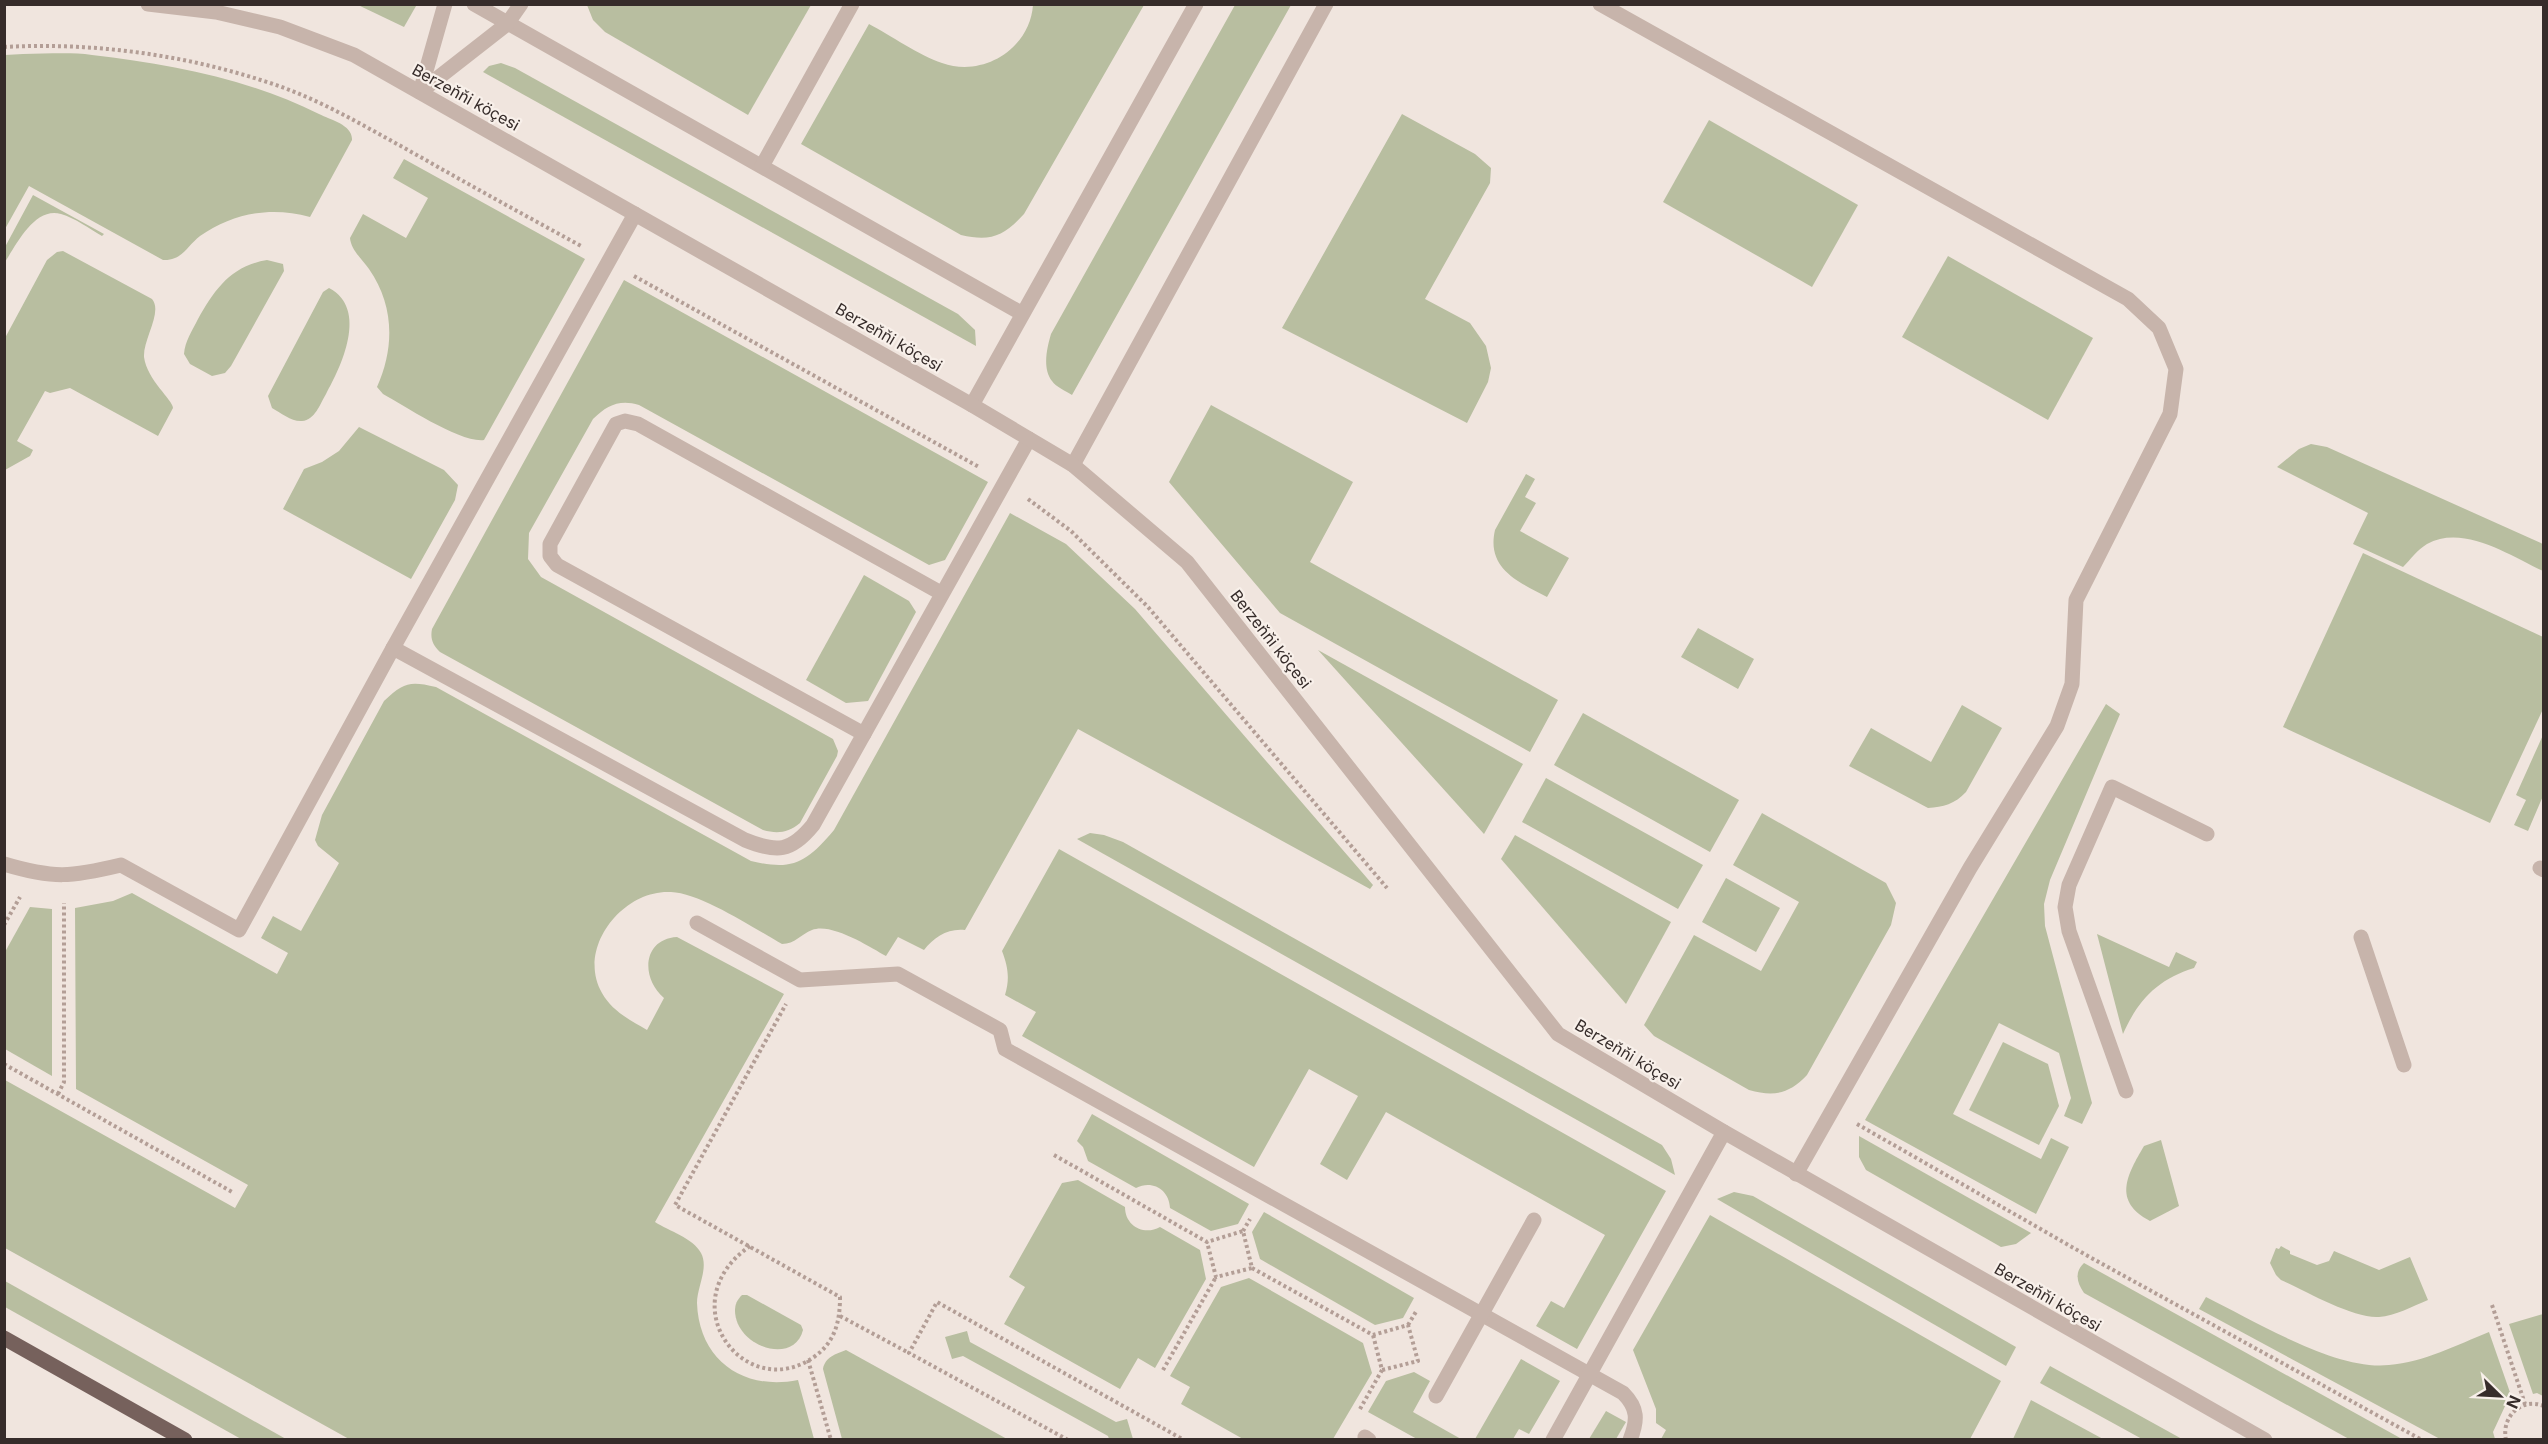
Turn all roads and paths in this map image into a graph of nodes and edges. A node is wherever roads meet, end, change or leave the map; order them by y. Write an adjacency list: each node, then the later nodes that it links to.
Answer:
1 (148, 4): 11 (street, Berzeňňi köçesi)
2 (445, 4): 11 (street)
3 (474, 4): 9 (street)
4 (521, 4): 9 (street)
5 (852, 4): 12 (street)
6 (1196, 4): 15 (street)
7 (1326, 4): 18 (street)
8 (1600, 4): 37 (street)
9 (507, 24): 11 (street); 12 (street)
10 (4, 47): 14 (path)
11 (420, 92): 13 (street, Berzeňňi köçesi)
12 (762, 166): 15 (street)
13 (635, 214): 14 (street); 16 (street, Berzeňňi köçesi)
14 (608, 262): 19 (path); 21 (street)
15 (1022, 313): 16 (street)
16 (972, 405): 17 (street, Berzeňňi köçesi)
17 (1029, 439): 18 (street, Berzeňňi köçesi); 19 (street)
18 (1073, 465): 35 (street, Berzeňňi köçesi)
19 (1004, 482): 20 (street); 26 (path)
20 (941, 593): 22 (street); 22 (street)
21 (393, 648): 22 (street); 25 (street)
22 (864, 734)
23 (2207, 834): 32 (street)
24 (4, 864): 25 (street)
25 (64, 875): 33 (path)
26 (1387, 888)
27 (697, 922): 29 (street)
28 (2361, 937): 31 (street)
29 (800, 980): 41 (path); 45 (street)
30 (4, 1064): 33 (path)
31 (2404, 1065)
32 (2126, 1091)
33 (58, 1094): 38 (path)
34 (1861, 1127): 63 (path)
35 (1724, 1132): 37 (street, Berzeňňi köçesi); 52 (street)
36 (1054, 1155): 40 (path)
37 (1796, 1174): 62 (street, Berzeňňi köçesi)
38 (234, 1193)
39 (1534, 1220): 45 (street)
40 (1207, 1242): 42 (path); 43 (path)
41 (750, 1246): 46 (path); 50 (path)
42 (1252, 1268): 43 (path); 47 (path)
43 (1216, 1277): 51 (path)
44 (2492, 1305): 54 (path)
45 (1481, 1315): 52 (street); 53 (street)
46 (840, 1316): 49 (path); 50 (path)
47 (1373, 1335): 47 (path)
48 (4, 1338): 56 (main road)
49 (909, 1353): 58 (path); 59 (path)
50 (808, 1360): 57 (path)
51 (1163, 1370)
52 (1590, 1375): 60 (street); 61 (street)
53 (1436, 1396)
54 (2525, 1404): 55 (path); 64 (path)
55 (2544, 1406)
56 (185, 1440)
57 (831, 1440)
58 (1068, 1440)
59 (1184, 1440)
60 (1553, 1440)
61 (1630, 1440)
62 (2265, 1440)
63 (2422, 1440)
64 (2506, 1440)

